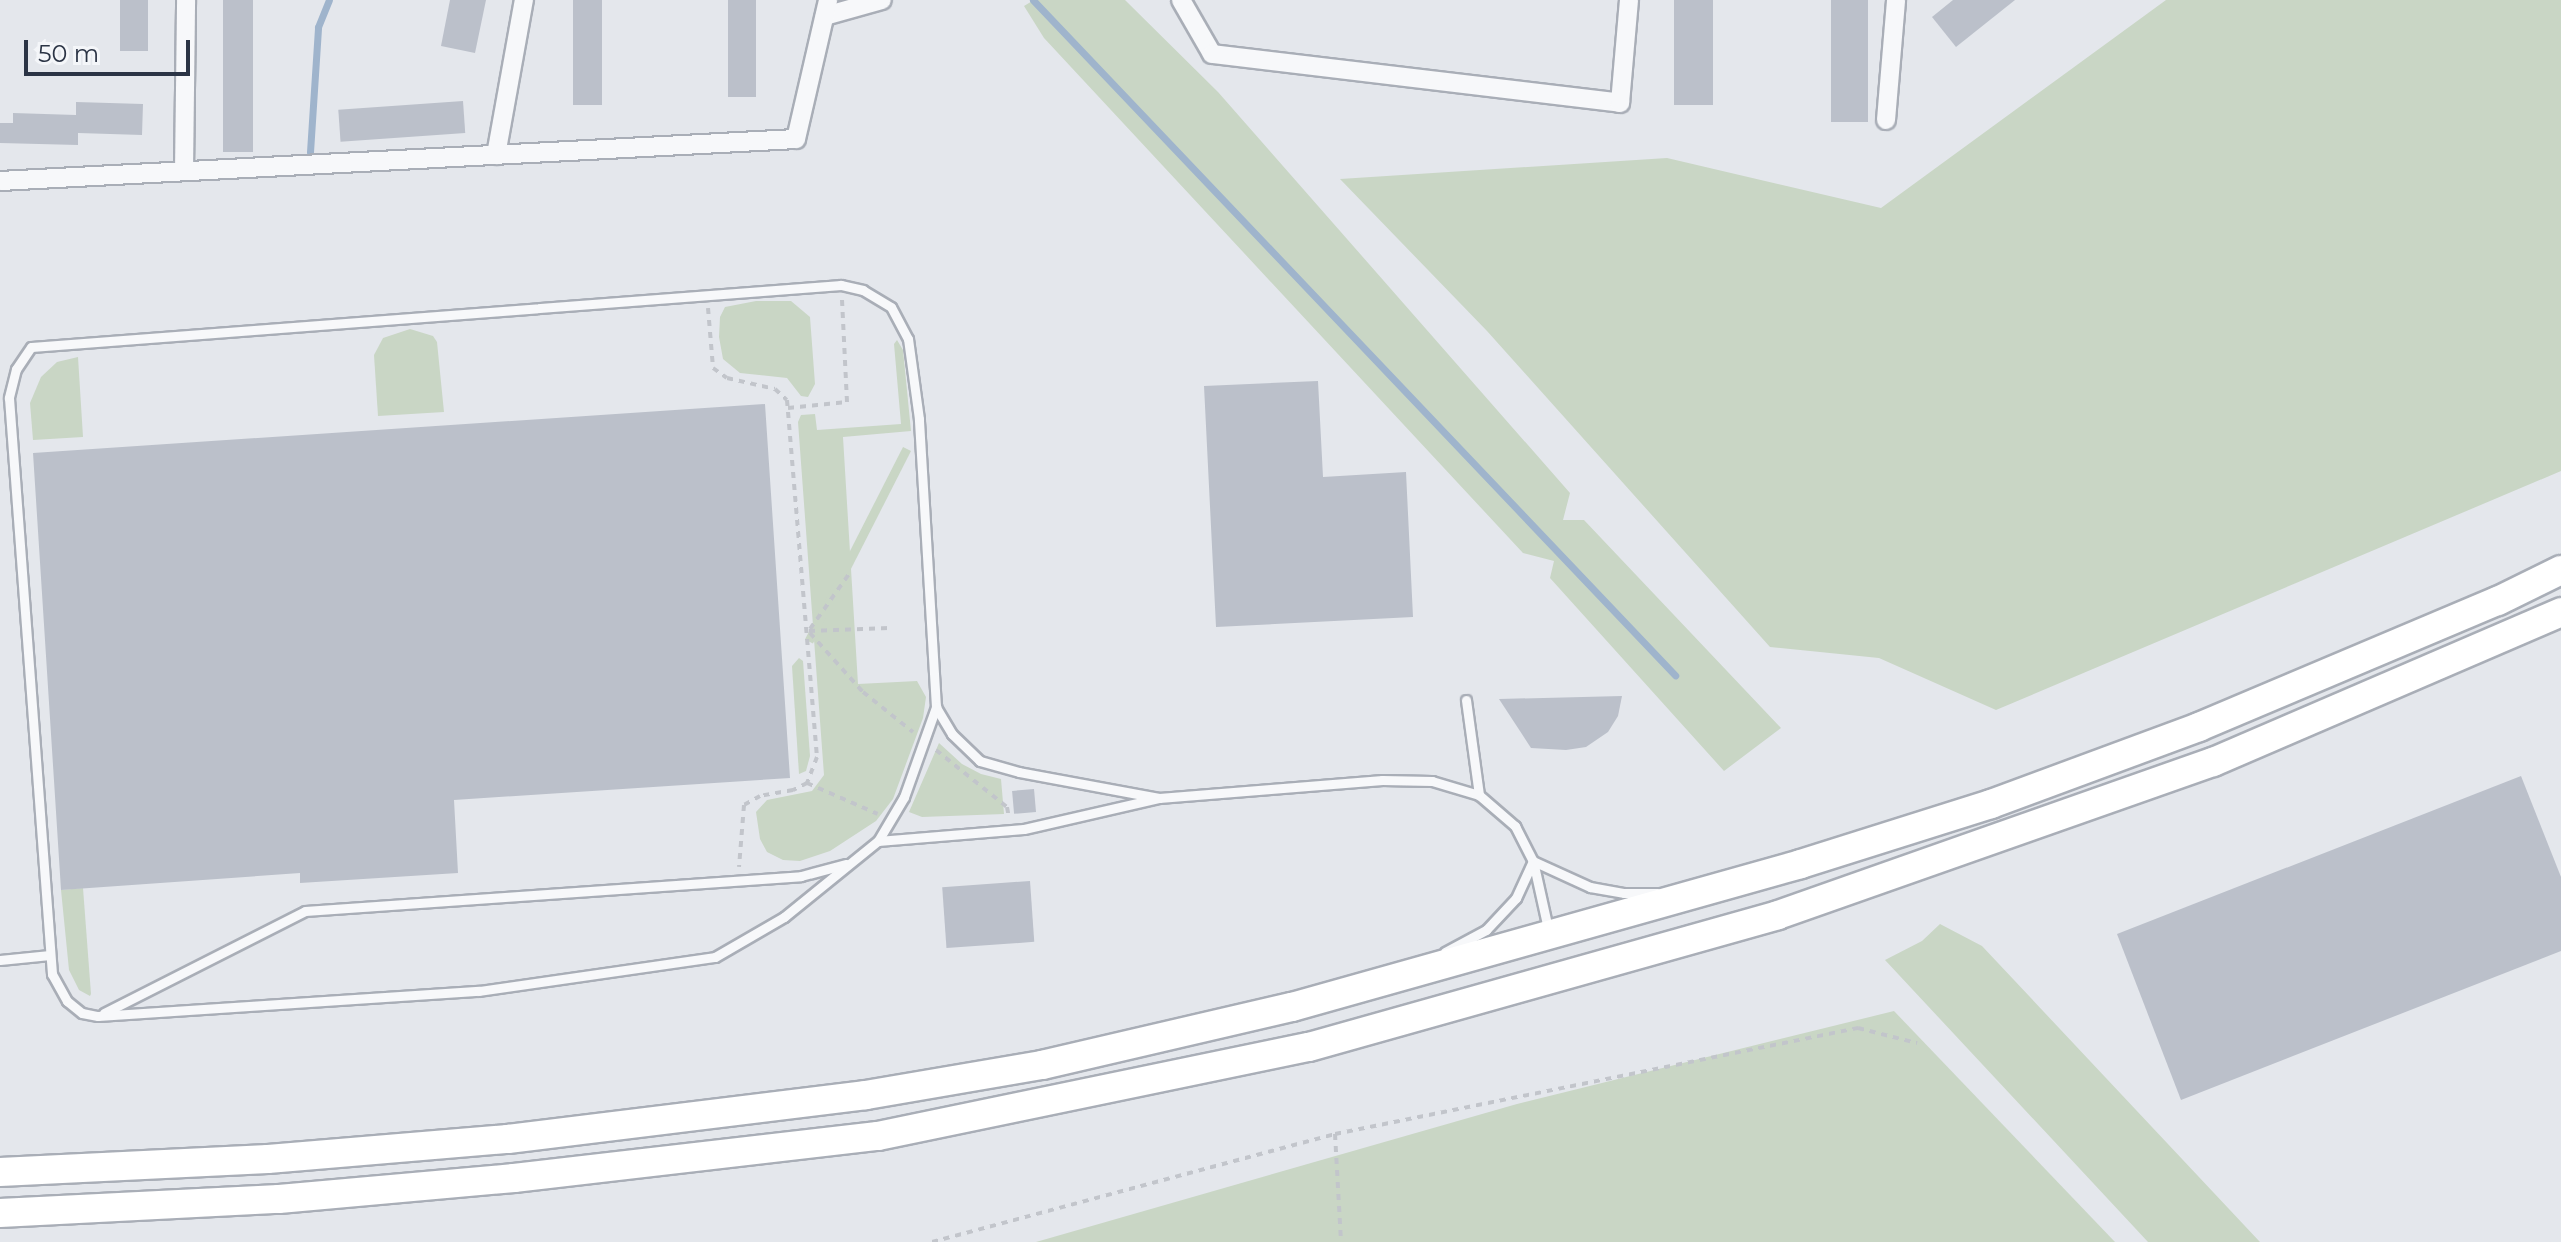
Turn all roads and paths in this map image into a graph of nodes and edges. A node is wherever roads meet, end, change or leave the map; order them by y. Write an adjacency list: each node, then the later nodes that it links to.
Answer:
1 (186, 0): 10 (street)
2 (524, 0): 9 (street)
3 (882, 0): 7 (street)
4 (1181, 0): 5 (street)
5 (1629, 0)
6 (1896, 0): 8 (street)
7 (827, 8): 9 (street)
8 (1886, 120)
9 (496, 155): 10 (street)
10 (184, 171): 11 (street)
11 (0, 181)
12 (841, 285): 13 (lane); 14 (path); 21 (lane)
13 (706, 294): 14 (path); 32 (lane)
14 (788, 408): 19 (path)
15 (2561, 570): 29 (main road)
16 (851, 571): 19 (path)
17 (2561, 612): 34 (main road)
18 (889, 628): 19 (path)
19 (809, 631): 22 (path)
20 (1466, 700): 23 (lane)
21 (936, 707): 24 (lane); 25 (lane)
22 (807, 783): 25 (path); 30 (path)
23 (1479, 795): 24 (lane); 27 (lane)
24 (1159, 798): 26 (lane)
25 (891, 820): 26 (lane)
26 (878, 841): 28 (lane)
27 (1533, 861): 29 (lane); 31 (lane); 35 (lane)
28 (853, 862): 30 (lane); 36 (lane)
29 (1801, 864): 31 (main road)
30 (738, 882): 36 (lane)
31 (1550, 936): 34 (main road); 35 (main road)
32 (50, 955): 33 (lane); 36 (lane)
33 (0, 960)
34 (1558, 979): 40 (main road)
35 (1345, 993): 39 (main road)
36 (98, 1016)
37 (1917, 1043): 38 (path)
38 (1335, 1134): 41 (path); 42 (path)
39 (0, 1172)
40 (0, 1213)
41 (932, 1242)
42 (1341, 1242)

